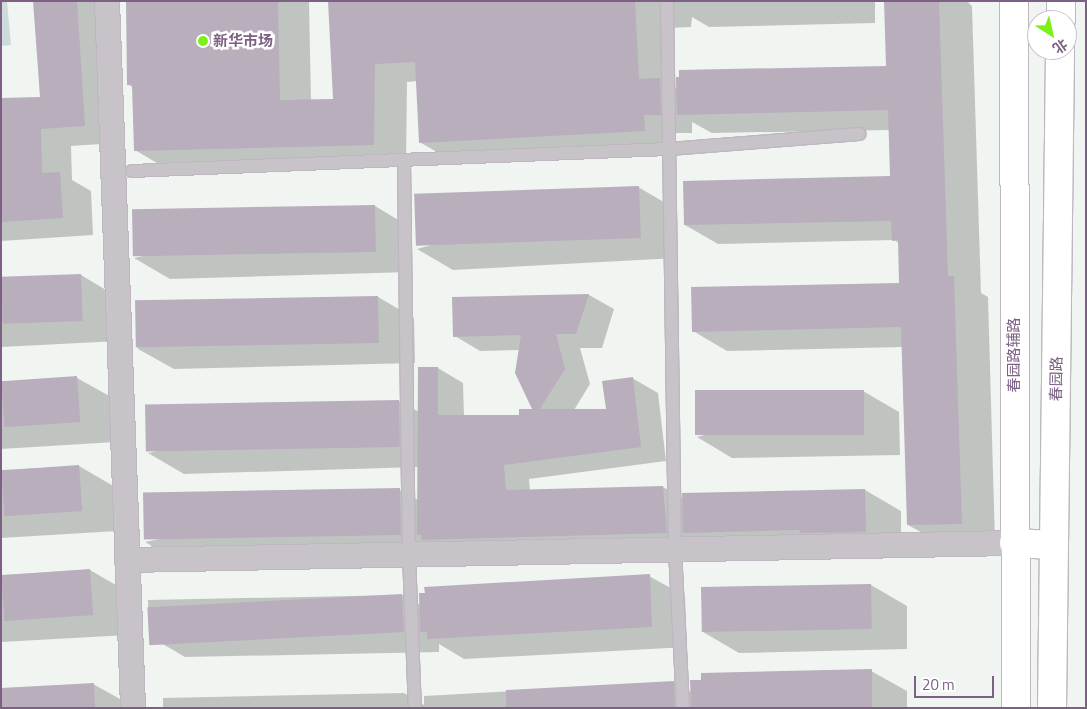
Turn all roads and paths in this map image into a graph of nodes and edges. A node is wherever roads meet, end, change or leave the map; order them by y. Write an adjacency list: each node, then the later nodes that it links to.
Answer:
1 (107, 1): 13 (street)
2 (667, 1): 6 (lane)
3 (1014, 1): 9 (street, 春园路辅路)
4 (1060, 60): 10 (street, 春园路)
5 (859, 134): 6 (lane)
6 (669, 149): 7 (lane); 11 (lane)
7 (404, 160): 8 (lane); 12 (lane)
8 (132, 171)
9 (1014, 543): 10 (street); 11 (street); 17 (street, 春园路辅路)
10 (1053, 545): 18 (street, 春园路)
11 (675, 550): 12 (street); 16 (lane)
12 (409, 555): 13 (street); 15 (lane)
13 (127, 560): 14 (street)
14 (133, 708)
15 (415, 708)
16 (683, 708)
17 (1016, 708)
18 (1052, 708)

